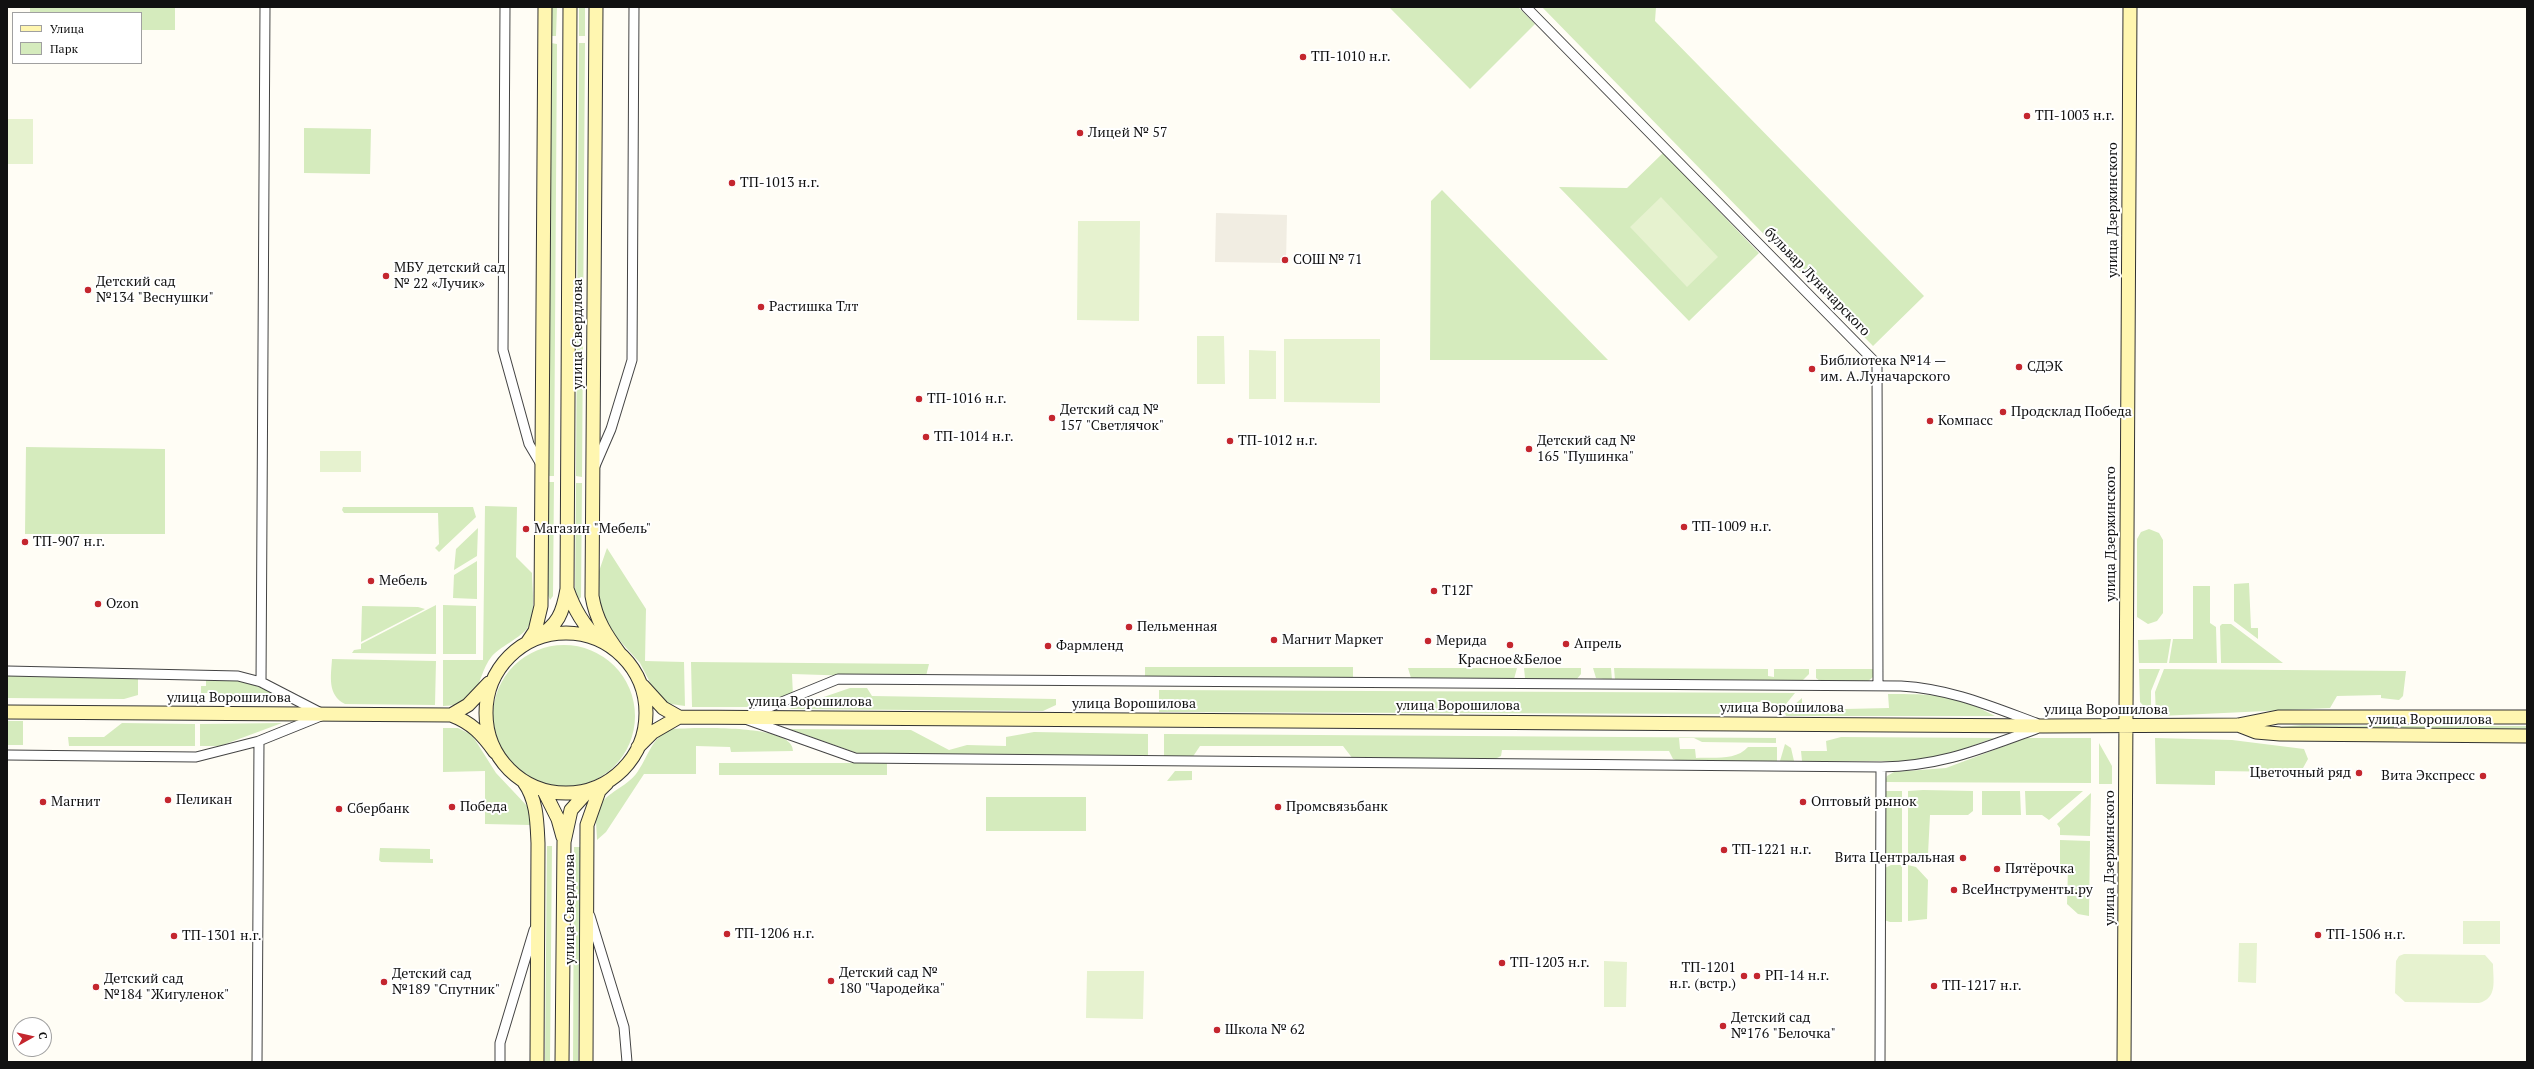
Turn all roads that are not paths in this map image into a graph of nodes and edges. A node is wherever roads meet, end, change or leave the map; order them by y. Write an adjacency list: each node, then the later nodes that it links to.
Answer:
1 (265, 7): 18 (street)
2 (505, 7): 9 (street)
3 (545, 7): 9 (main road)
4 (570, 7): 11 (main road, улица Свердлова)
5 (596, 7): 10 (main road, улица Свердлова)
6 (634, 7): 10 (street)
7 (1526, 7): 19 (street, бульвар Луначарского)
8 (2130, 7): 26 (main road, улица Дзержинского)
9 (542, 466): 12 (main road)
10 (594, 469): 14 (main road, улица Свердлова)
11 (567, 589): 12 (main road, улица Свердлова); 13 (main road, улица Свердлова)
12 (532, 640): 13 (main road); 16 (main road, улица Свердлова)
13 (601, 642): 14 (main road)
14 (620, 654): 17 (main road, улица Свердлова)
15 (7, 671): 18 (street)
16 (495, 676): 22 (main road); 32 (main road)
17 (637, 678): 23 (main road, улица Свердлова); 31 (main road)
18 (261, 682): 21 (street)
19 (1878, 686): 25 (street); 28 (street)
20 (7, 712): 21 (main road, улица Ворошилова)
21 (324, 715): 22 (main road, улица Ворошилова); 30 (street)
22 (451, 715): 32 (main road)
23 (679, 717): 25 (main road, улица Ворошилова); 31 (main road)
24 (2527, 717): 27 (main road, улица Ворошилова)
25 (743, 718): 28 (main road, улица Ворошилова); 34 (street)
26 (2126, 725): 27 (main road, улица Ворошилова); 28 (main road, улица Ворошилова); 49 (main road, улица Дзержинского)
27 (2238, 725): 29 (main road, улица Ворошилова)
28 (2043, 726): 34 (street)
29 (2527, 736)
30 (259, 741): 33 (street); 42 (street)
31 (638, 747): 35 (main road)
32 (495, 752): 36 (main road)
33 (7, 755)
34 (1881, 766): 48 (street)
35 (623, 769): 37 (main road); 40 (main road, улица Свердлова)
36 (524, 782): 38 (main road); 41 (main road)
37 (588, 790): 38 (main road); 39 (main road, улица Свердлова)
38 (544, 791): 39 (main road, улица Свердлова)
39 (564, 842): 45 (main road, улица Свердлова)
40 (586, 903): 46 (main road, улица Свердлова); 47 (street)
41 (538, 918): 43 (street); 44 (main road)
42 (257, 1062)
43 (500, 1062)
44 (537, 1062)
45 (562, 1062)
46 (586, 1062)
47 (627, 1062)
48 (1880, 1062)
49 (2124, 1062)

